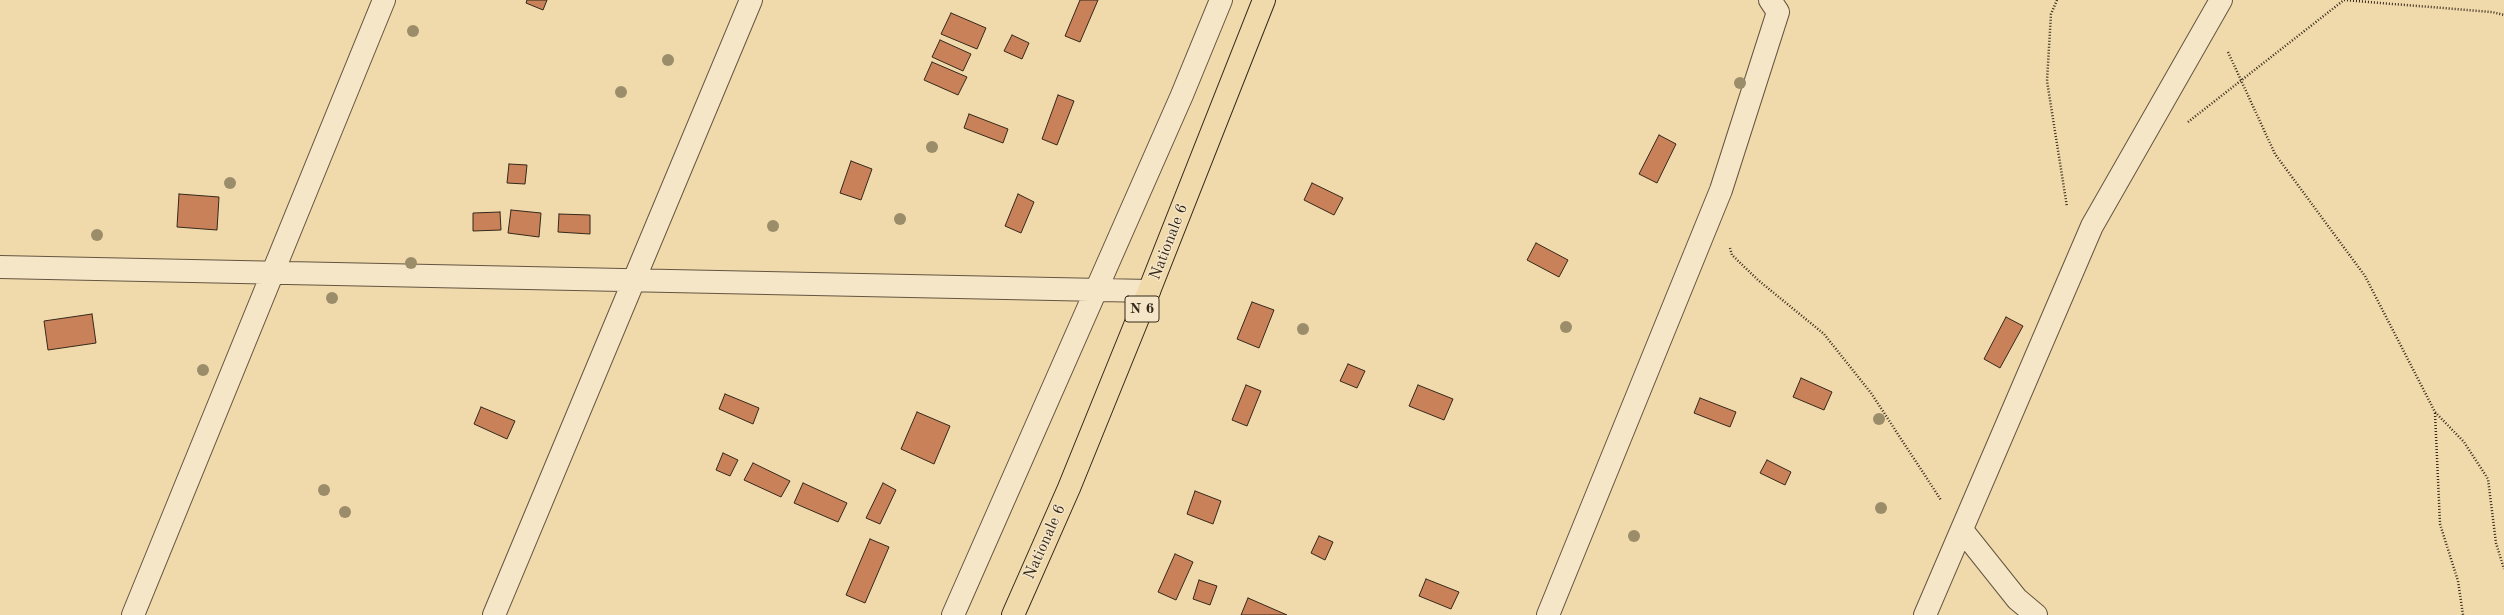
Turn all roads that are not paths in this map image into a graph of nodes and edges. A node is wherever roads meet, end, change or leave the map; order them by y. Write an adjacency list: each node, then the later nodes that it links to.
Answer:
1 (384, 0): 8 (street)
2 (750, 0): 9 (street)
3 (1221, 0): 10 (street)
4 (1264, 0): 11 (main road, Nationale 6 / N 6)
5 (1770, 0): 17 (street)
6 (2217, 9): 12 (street)
7 (0, 267): 8 (street)
8 (273, 272): 9 (street); 13 (street)
9 (634, 280): 10 (street); 14 (street)
10 (1096, 290): 11 (street); 15 (street)
11 (1149, 291): 16 (main road, Nationale 6 / N 6)
12 (1962, 530): 18 (street); 19 (street)
13 (133, 615)
14 (494, 615)
15 (953, 615)
16 (1013, 615)
17 (1548, 615)
18 (1925, 615)
19 (2036, 615)

